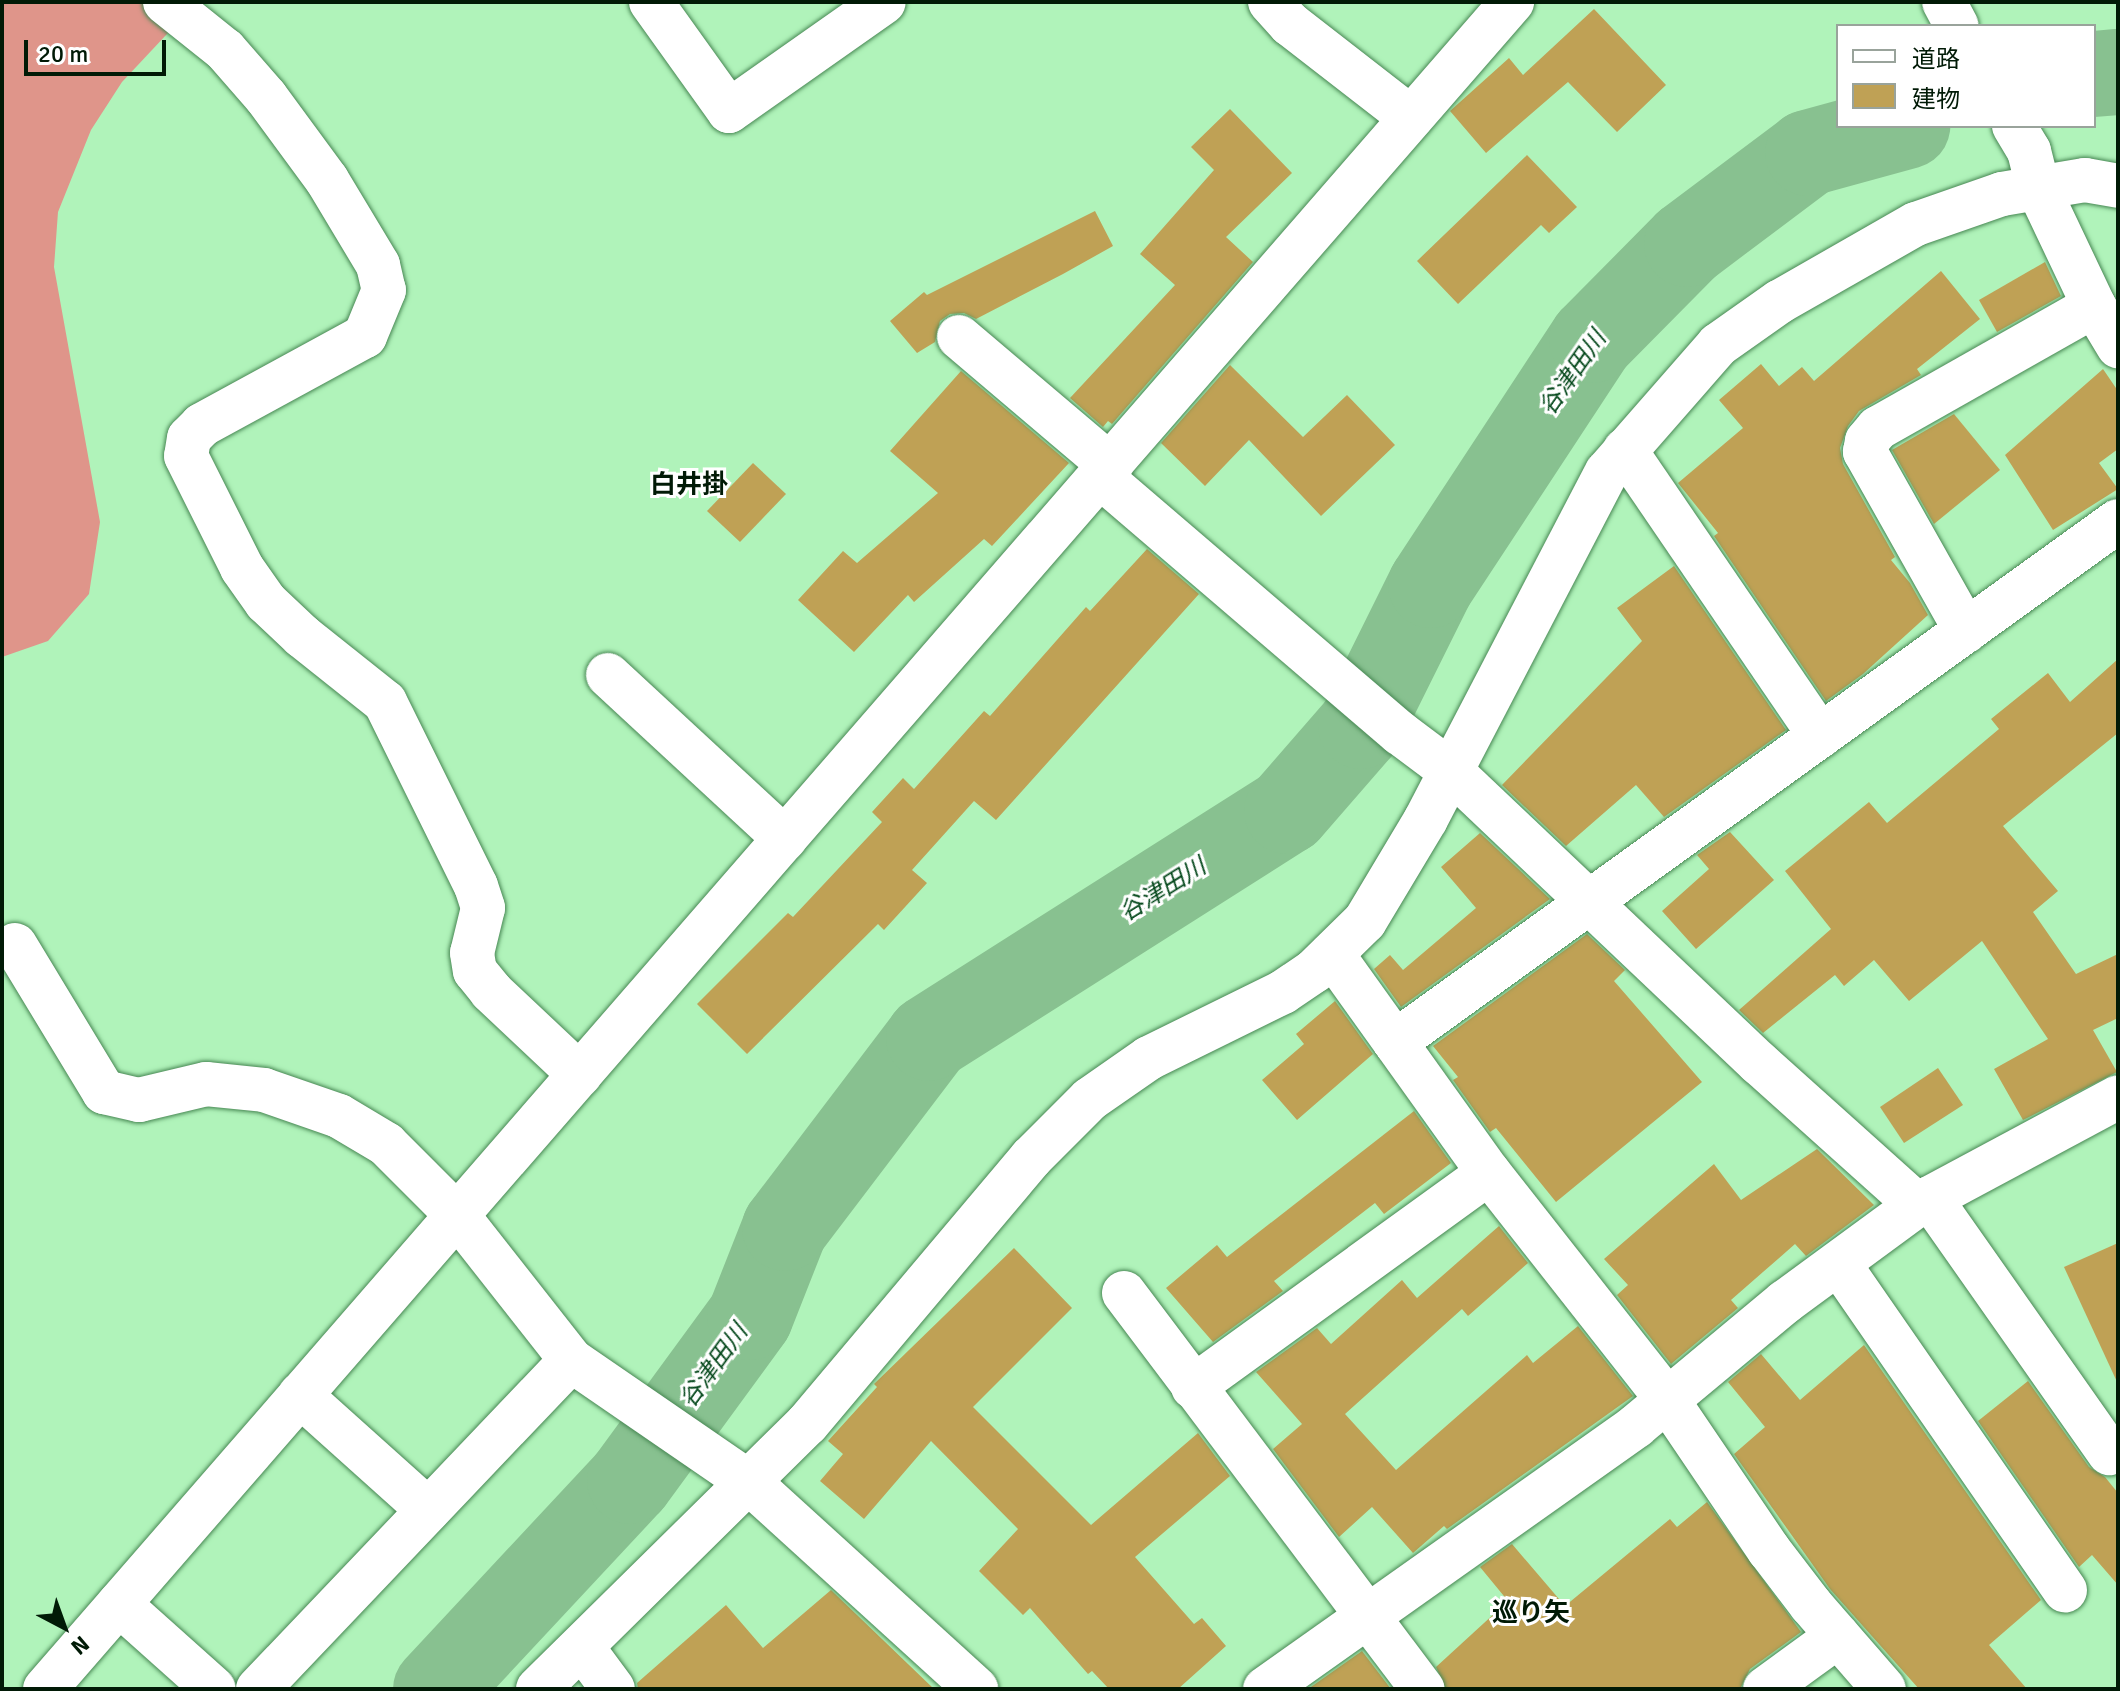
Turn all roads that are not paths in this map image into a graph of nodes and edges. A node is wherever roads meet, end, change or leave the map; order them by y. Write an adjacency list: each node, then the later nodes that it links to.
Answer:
1 (165, 2): 26 (street)
2 (651, 2): 3 (street)
3 (884, 2)
4 (1270, 2): 8 (street)
5 (1512, 2): 8 (street)
6 (1944, 2): 7 (street)
7 (1956, 24)
8 (1411, 118): 15 (street)
9 (2027, 155): 10 (street); 11 (street); 14 (street)
10 (2118, 186)
11 (2094, 306): 13 (street); 17 (street)
12 (959, 337): 15 (street)
13 (2118, 346)
14 (1625, 450): 19 (street); 20 (street)
15 (1106, 472): 20 (street); 21 (street)
16 (2118, 521): 17 (street)
17 (1966, 631): 19 (street)
18 (608, 675): 21 (street)
19 (1820, 736): 22 (street)
20 (1452, 772): 22 (street); 24 (street)
21 (785, 839): 26 (street)
22 (1589, 902): 25 (street); 29 (street)
23 (15, 945): 30 (street)
24 (1332, 954): 25 (street); 38 (street)
25 (1395, 1042): 28 (street)
26 (580, 1075): 30 (street)
27 (2118, 1097): 29 (street)
28 (1489, 1173): 34 (street); 36 (street)
29 (1924, 1202): 31 (street); 37 (street)
30 (457, 1215): 33 (street); 35 (street)
31 (1839, 1264): 36 (street); 40 (street)
32 (1124, 1293): 34 (street)
33 (587, 1370): 38 (street); 39 (street)
34 (1193, 1387): 42 (street)
35 (300, 1395): 39 (street); 41 (street)
36 (1666, 1398): 42 (street); 43 (street)
37 (2109, 1453)
38 (750, 1483): 44 (street); 50 (street)
39 (428, 1510): 47 (street)
40 (2065, 1590)
41 (119, 1604): 45 (street); 46 (street)
42 (1364, 1616): 51 (street); 52 (street)
43 (1838, 1636): 53 (street); 54 (street)
44 (582, 1647): 48 (street); 49 (street)
45 (45, 1689)
46 (214, 1689)
47 (258, 1689)
48 (538, 1689)
49 (613, 1689)
50 (976, 1689)
51 (1265, 1689)
52 (1422, 1689)
53 (1765, 1689)
54 (1884, 1689)

